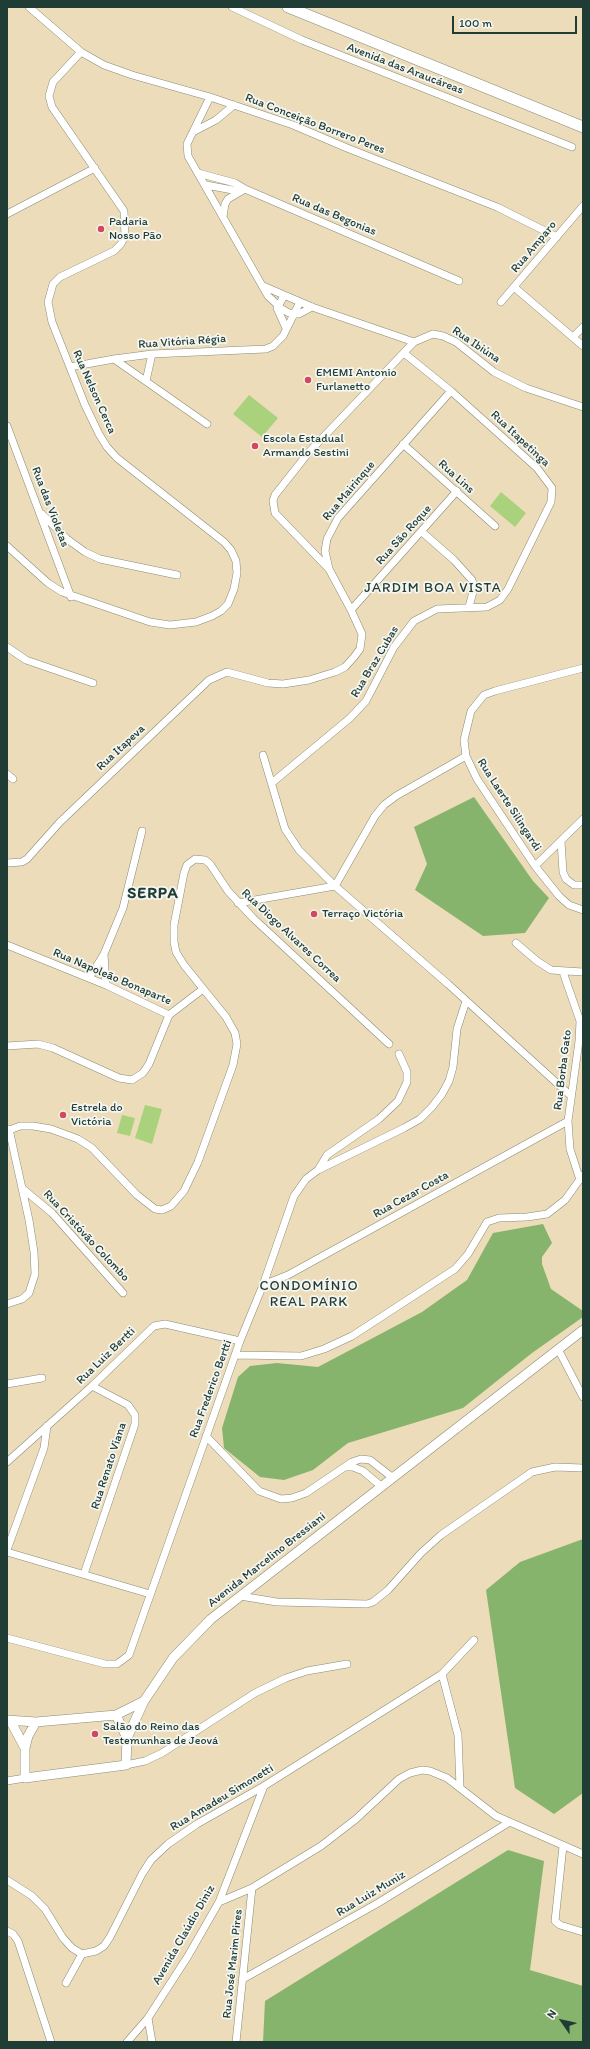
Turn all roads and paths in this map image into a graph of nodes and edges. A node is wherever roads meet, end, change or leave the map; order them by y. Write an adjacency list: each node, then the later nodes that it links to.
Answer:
1 (29, 7): 4 (street, Rua Conceição Borrero Peres)
2 (232, 7): 9 (street, Avenida das Araucáreas)
3 (288, 7): 7 (main road)
4 (81, 52): 5 (street, Rua Conceição Borrero Peres); 10 (street, Rua Nelson Cerca)
5 (210, 97): 6 (street, Rua Conceição Borrero Peres); 8 (street)
6 (234, 105): 8 (street); 17 (street, Rua Conceição Borrero Peres)
7 (583, 127)
8 (193, 132): 11 (street)
9 (572, 148)
10 (95, 168): 15 (street); 35 (street, Rua Nelson Cerca)
11 (198, 173): 12 (street); 13 (street, Rua das Begonias)
12 (206, 185): 13 (street, Rua das Begonias); 16 (street)
13 (241, 190): 16 (street); 18 (street, Rua das Begonias)
14 (583, 206): 17 (street, Rua Amparo)
15 (7, 214)
16 (223, 217): 19 (street)
17 (557, 237): 20 (street, Rua Amparo)
18 (459, 281)
19 (263, 286): 21 (street); 24 (street)
20 (514, 287): 23 (street, Rua Amparo); 29 (street)
21 (284, 296): 22 (street); 24 (street)
22 (300, 302): 25 (street); 26 (street, Rua Vitória Régia)
23 (501, 302)
24 (278, 306): 26 (street); 28 (street)
25 (312, 307): 26 (street); 30 (street)
26 (294, 314): 28 (street, Rua Vitória Régia)
27 (583, 327): 29 (street)
28 (286, 328): 33 (street, Rua Vitória Régia)
29 (573, 337): 31 (street)
30 (414, 342): 32 (street, Rua Ibiúna); 38 (street, Rua Ibiúna)
31 (583, 346)
32 (404, 353): 37 (street, Rua Itapetinga); 47 (street, Rua Ibiúna)
33 (152, 354): 34 (street, Rua Vitória Régia); 36 (street)
34 (114, 359): 35 (street, Rua Vitória Régia); 36 (street)
35 (70, 367): 49 (street, Rua Nelson Cerca)
36 (146, 381): 39 (street)
37 (450, 391): 41 (street, Rua Mairinque); 50 (street, Rua Itapetinga)
38 (583, 407)
39 (207, 424)
40 (7, 426): 43 (street, Rua das Violetas)
41 (403, 444): 42 (street, Rua Lins); 47 (street, Rua Mairinque)
42 (457, 492): 44 (street, Rua Lins); 45 (street, Rua São Roque)
43 (40, 513): 48 (street); 49 (street, Rua das Violetas)
44 (495, 526)
45 (422, 532): 50 (street); 51 (street, Rua São Roque)
46 (7, 546): 49 (street, Rua Nelson Cerca)
47 (328, 569): 51 (street, Rua Mairinque)
48 (177, 576)
49 (71, 597)
50 (469, 606): 60 (street, Rua Braz Cubas)
51 (351, 610): 54 (street, Rua Mairinque)
52 (7, 647): 55 (street)
53 (583, 668): 57 (street)
54 (234, 673): 64 (street, Rua Itapeva)
55 (93, 683)
56 (263, 755): 60 (street)
57 (466, 756): 65 (street, Rua Laerte Silingardi); 67 (street)
58 (7, 774): 59 (street)
59 (13, 779)
60 (273, 782): 67 (street)
61 (583, 819): 63 (street)
62 (142, 831): 72 (street)
63 (561, 840): 65 (street); 66 (street)
64 (7, 863)
65 (535, 866): 69 (street, Rua Laerte Silingardi)
66 (583, 885)
67 (335, 886): 68 (street); 78 (street)
68 (238, 902): 77 (street, Rua Diogo Alvares Correa); 80 (street, Rua Diogo Alvares Correa)
69 (583, 910)
70 (516, 943): 73 (street)
71 (7, 945): 75 (street, Rua Napoleão Bonaparte)
72 (104, 954): 75 (street); 76 (street)
73 (563, 972): 74 (street); 83 (street, Rua Borba Gato)
74 (583, 972)
75 (89, 978): 76 (street, Rua Napoleão Bonaparte)
76 (106, 985): 79 (street, Rua Napoleão Bonaparte)
77 (203, 989): 79 (street, Rua Napoleão Bonaparte); 85 (street)
78 (466, 1001): 83 (street); 86 (street, Rua Frederico Bertti)
79 (169, 1015): 81 (street)
80 (389, 1044)
81 (7, 1046)
82 (399, 1054): 86 (street, Rua Frederico Bertti)
83 (571, 1096): 84 (street, Rua Borba Gato)
84 (568, 1121): 87 (street, Rua Borba Gato); 89 (street, Rua Cezar Costa)
85 (8, 1130): 88 (street)
86 (318, 1170): 89 (street, Rua Frederico Bertti)
87 (581, 1177): 95 (street)
88 (23, 1189): 90 (street, Rua Cristóvão Colombo); 91 (street)
89 (263, 1285): 93 (street, Rua Frederico Bertti)
90 (123, 1293)
91 (7, 1304)
92 (583, 1330): 94 (street, Avenida Marcelino Bressiani)
93 (240, 1341): 95 (street, Rua Frederico Bertti); 98 (street, Rua Luiz Bertti)
94 (558, 1349): 99 (street); 105 (street, Avenida Marcelino Bressiani)
95 (235, 1355): 101 (street, Rua Frederico Bertti)
96 (42, 1378): 97 (street)
97 (7, 1384)
98 (92, 1386): 100 (street, Rua Luiz Bertti); 108 (street, Rua Renato Viana)
99 (583, 1397)
100 (47, 1426): 102 (street, Rua Luiz Bertti); 107 (street)
101 (206, 1436): 103 (street); 109 (street, Rua Frederico Bertti)
102 (7, 1462)
103 (346, 1467): 105 (street); 106 (street)
104 (583, 1468): 110 (street)
105 (394, 1478): 106 (street, Avenida Marcelino Bressiani)
106 (382, 1487): 110 (street, Avenida Marcelino Bressiani)
107 (7, 1551): 108 (street)
108 (84, 1574): 109 (street)
109 (150, 1594): 111 (street, Rua Frederico Bertti)
110 (240, 1596): 115 (street, Avenida Marcelino Bressiani)
111 (7, 1638)
112 (474, 1640): 114 (street, Rua Amadeu Simonetti)
113 (348, 1664): 121 (street)
114 (442, 1674): 124 (street, Rua Amadeu Simonetti); 125 (street)
115 (144, 1701): 116 (street, Avenida Marcelino Bressiani); 119 (street)
116 (116, 1715): 118 (street); 119 (street)
117 (9, 1721): 118 (street); 120 (street)
118 (36, 1722): 120 (street)
119 (127, 1738): 121 (street)
120 (25, 1748): 122 (street)
121 (126, 1765): 122 (street)
122 (25, 1778): 123 (street)
123 (7, 1781)
124 (264, 1786): 131 (street, Avenida Claúdio Diniz); 134 (street, Rua Amadeu Simonetti)
125 (460, 1786): 126 (street); 130 (street)
126 (508, 1822): 127 (street); 135 (street, Rua Luiz Muniz)
127 (563, 1846): 128 (street); 133 (street)
128 (583, 1854)
129 (7, 1880): 134 (street)
130 (252, 1888): 131 (street); 135 (street, Rua José Marim Pires)
131 (219, 1902): 137 (street, Avenida Claúdio Diniz)
132 (7, 1931): 138 (street)
133 (583, 1932)
134 (82, 1954): 136 (street)
135 (243, 1979): 141 (street, Rua José Marim Pires)
136 (66, 1983)
137 (148, 2018): 139 (street, Avenida Claúdio Diniz); 140 (street)
138 (51, 2042)
139 (127, 2042)
140 (152, 2042)
141 (236, 2042)

